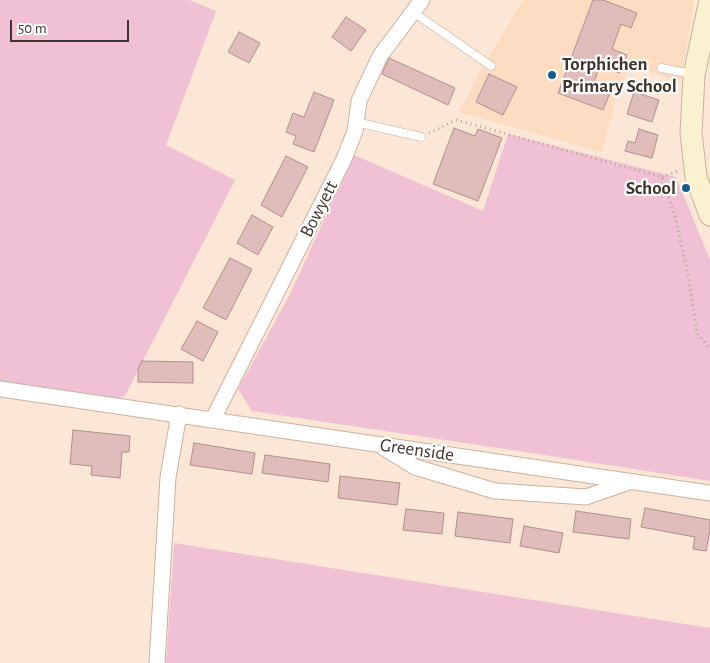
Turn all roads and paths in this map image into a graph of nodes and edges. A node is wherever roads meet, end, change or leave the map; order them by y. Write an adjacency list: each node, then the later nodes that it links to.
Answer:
1 (710, 0): 5 (main road)
2 (418, 6): 3 (lane); 6 (street, Bowyett)
3 (491, 66)
4 (661, 68): 5 (lane)
5 (694, 74): 8 (main road)
6 (356, 122): 7 (lane); 12 (street, Bowyett)
7 (421, 137): 9 (path)
8 (710, 215)
9 (710, 349)
10 (0, 389): 11 (street, Greenside)
11 (179, 414): 12 (street, Greenside); 16 (street)
12 (213, 419): 13 (street, Greenside)
13 (377, 444): 14 (street, Greenside); 14 (street)
14 (630, 482): 15 (street, Greenside)
15 (710, 493)
16 (156, 663)

